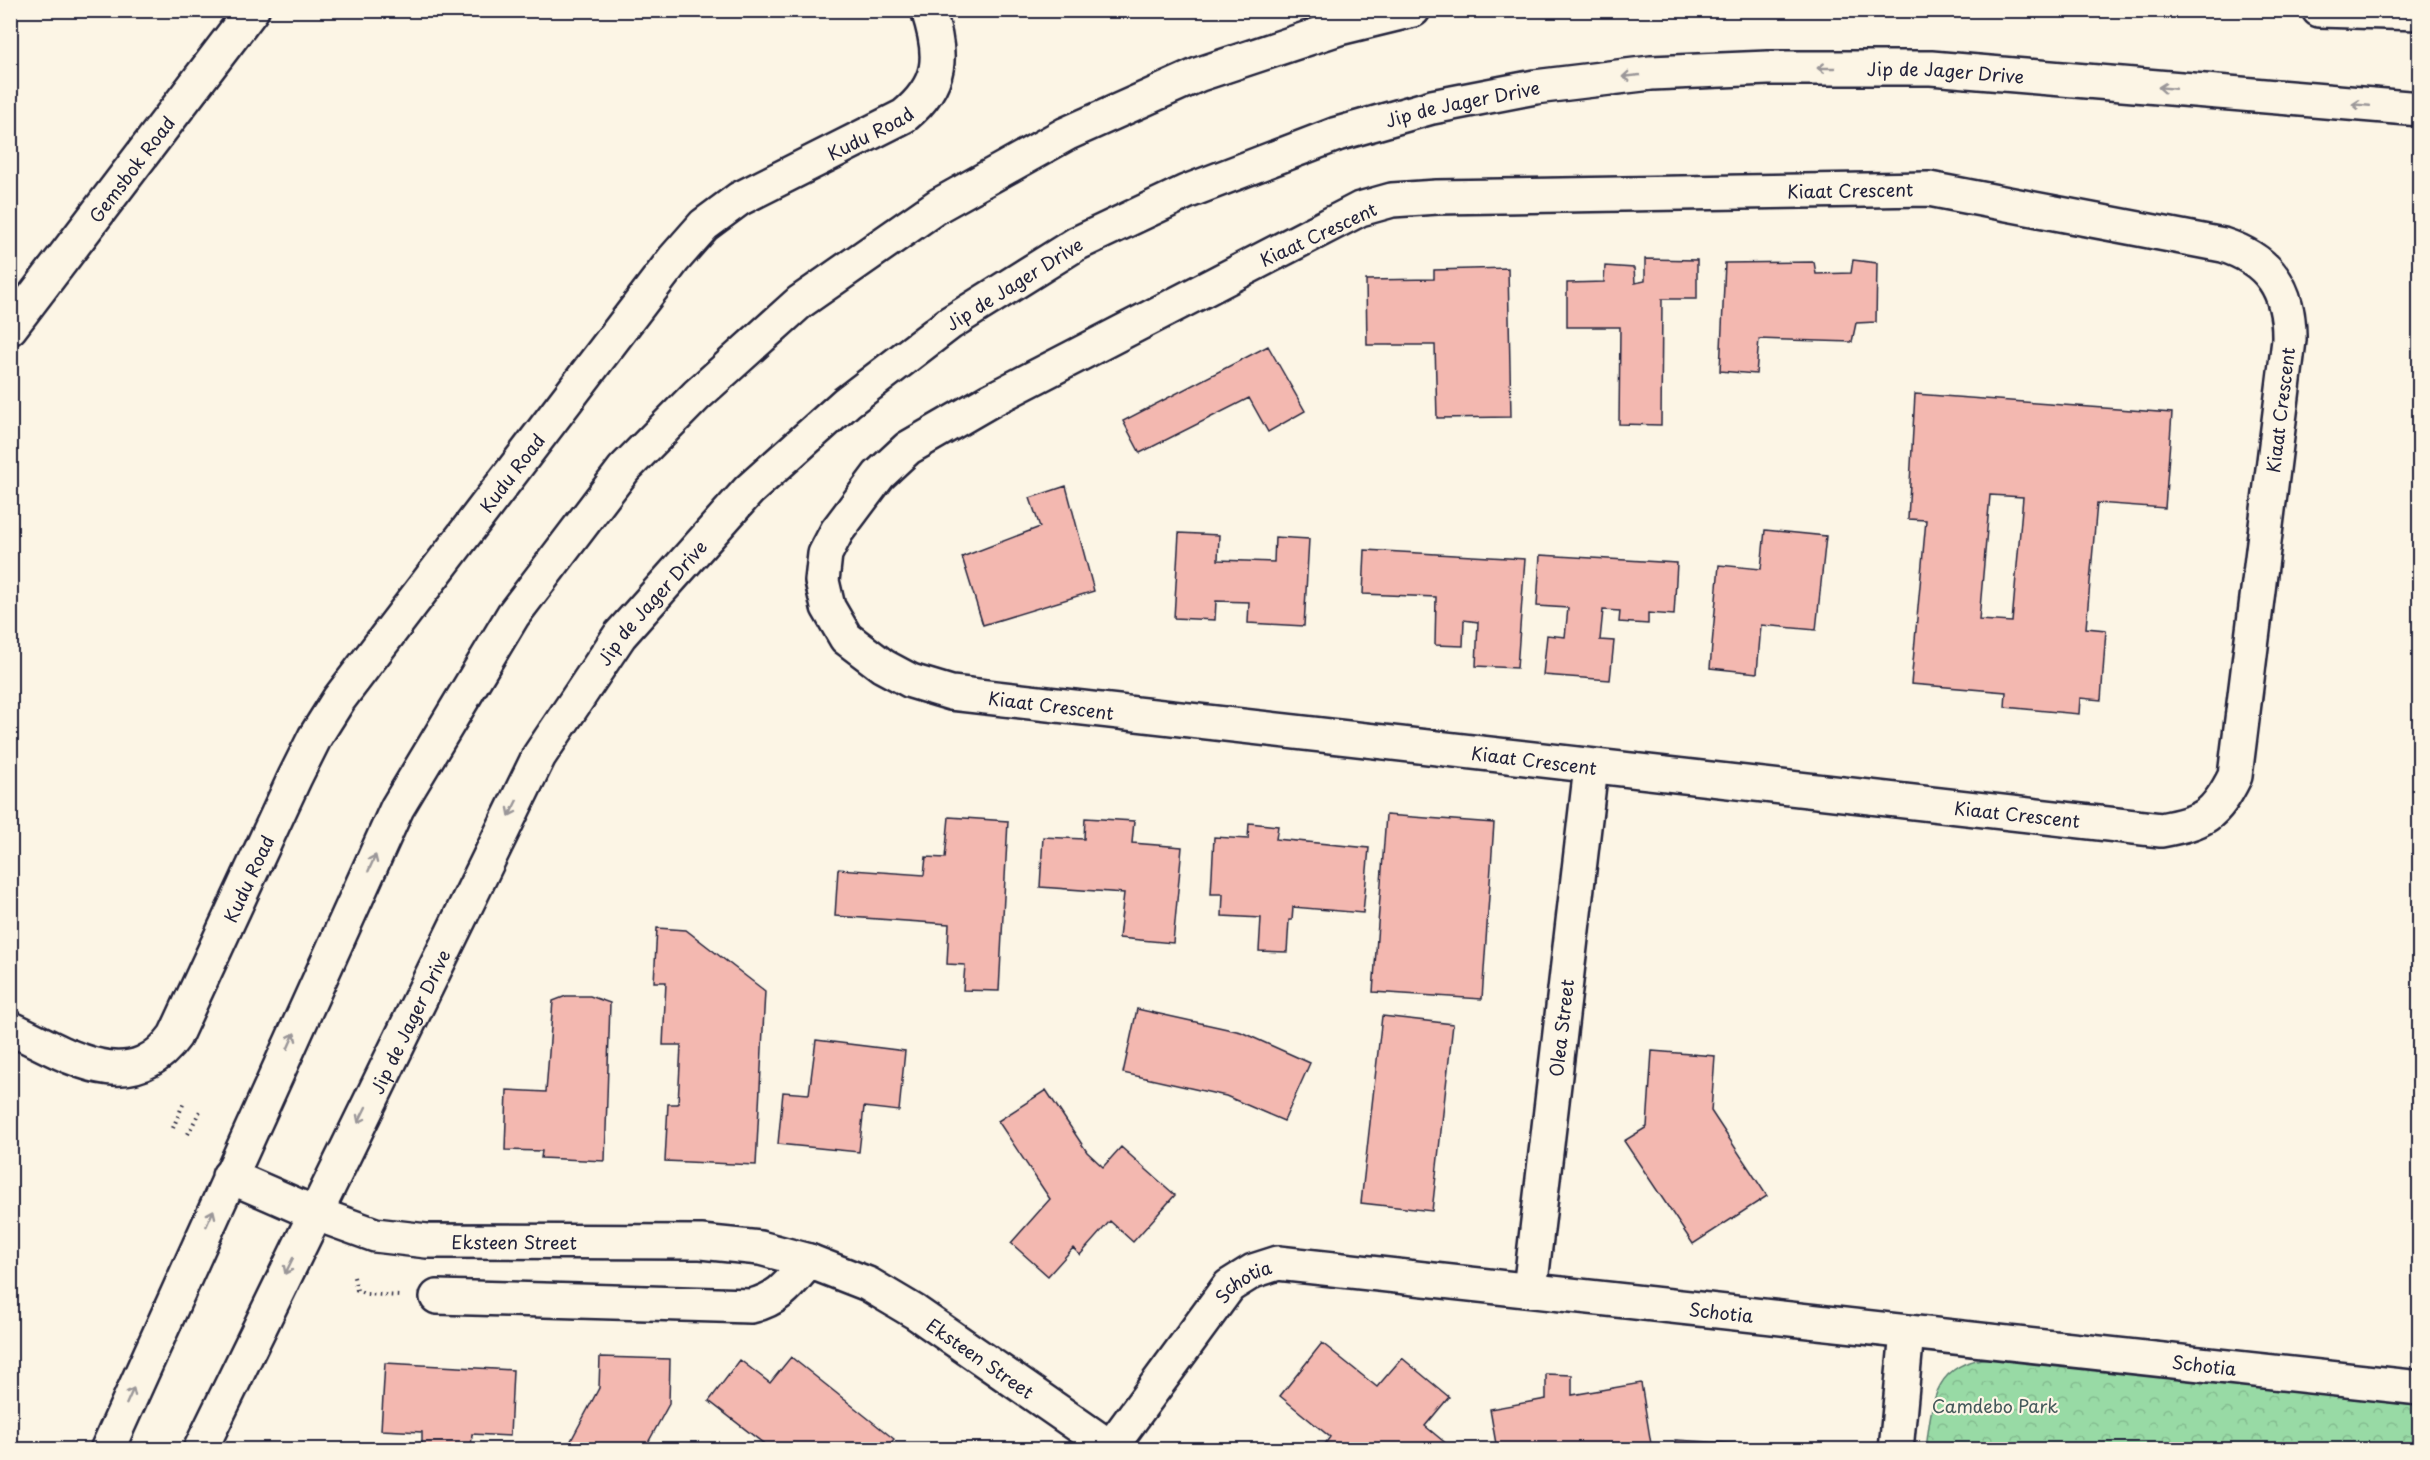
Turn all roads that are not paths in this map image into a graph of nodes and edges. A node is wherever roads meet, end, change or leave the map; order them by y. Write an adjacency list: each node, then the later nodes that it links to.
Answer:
1 (252, 10): 7 (street, Gemsbok Road)
2 (928, 10): 9 (street, Kudu Road)
3 (1413, 10): 10 (street, one-way to 3)
4 (2319, 10): 5 (street)
5 (2420, 13)
6 (2420, 109): 11 (street, Jip de Jager Drive, one-way to 11)
7 (10, 328)
8 (1592, 767): 8 (street, Kiaat Crescent); 13 (street, Olea Street)
9 (10, 1028)
10 (229, 1176): 11 (street, Eksteen Street); 18 (street, one-way to 10)
11 (314, 1213): 12 (street, Eksteen Street); 19 (street, Jip de Jager Drive, one-way to 19)
12 (809, 1261): 14 (street); 17 (street, Eksteen Street)
13 (1530, 1290): 15 (street, Schotia); 17 (street, Schotia)
14 (437, 1297)
15 (1907, 1332): 16 (street, Schotia); 20 (street)
16 (2420, 1388)
17 (1113, 1448)
18 (106, 1449)
19 (200, 1449)
20 (1896, 1449)

